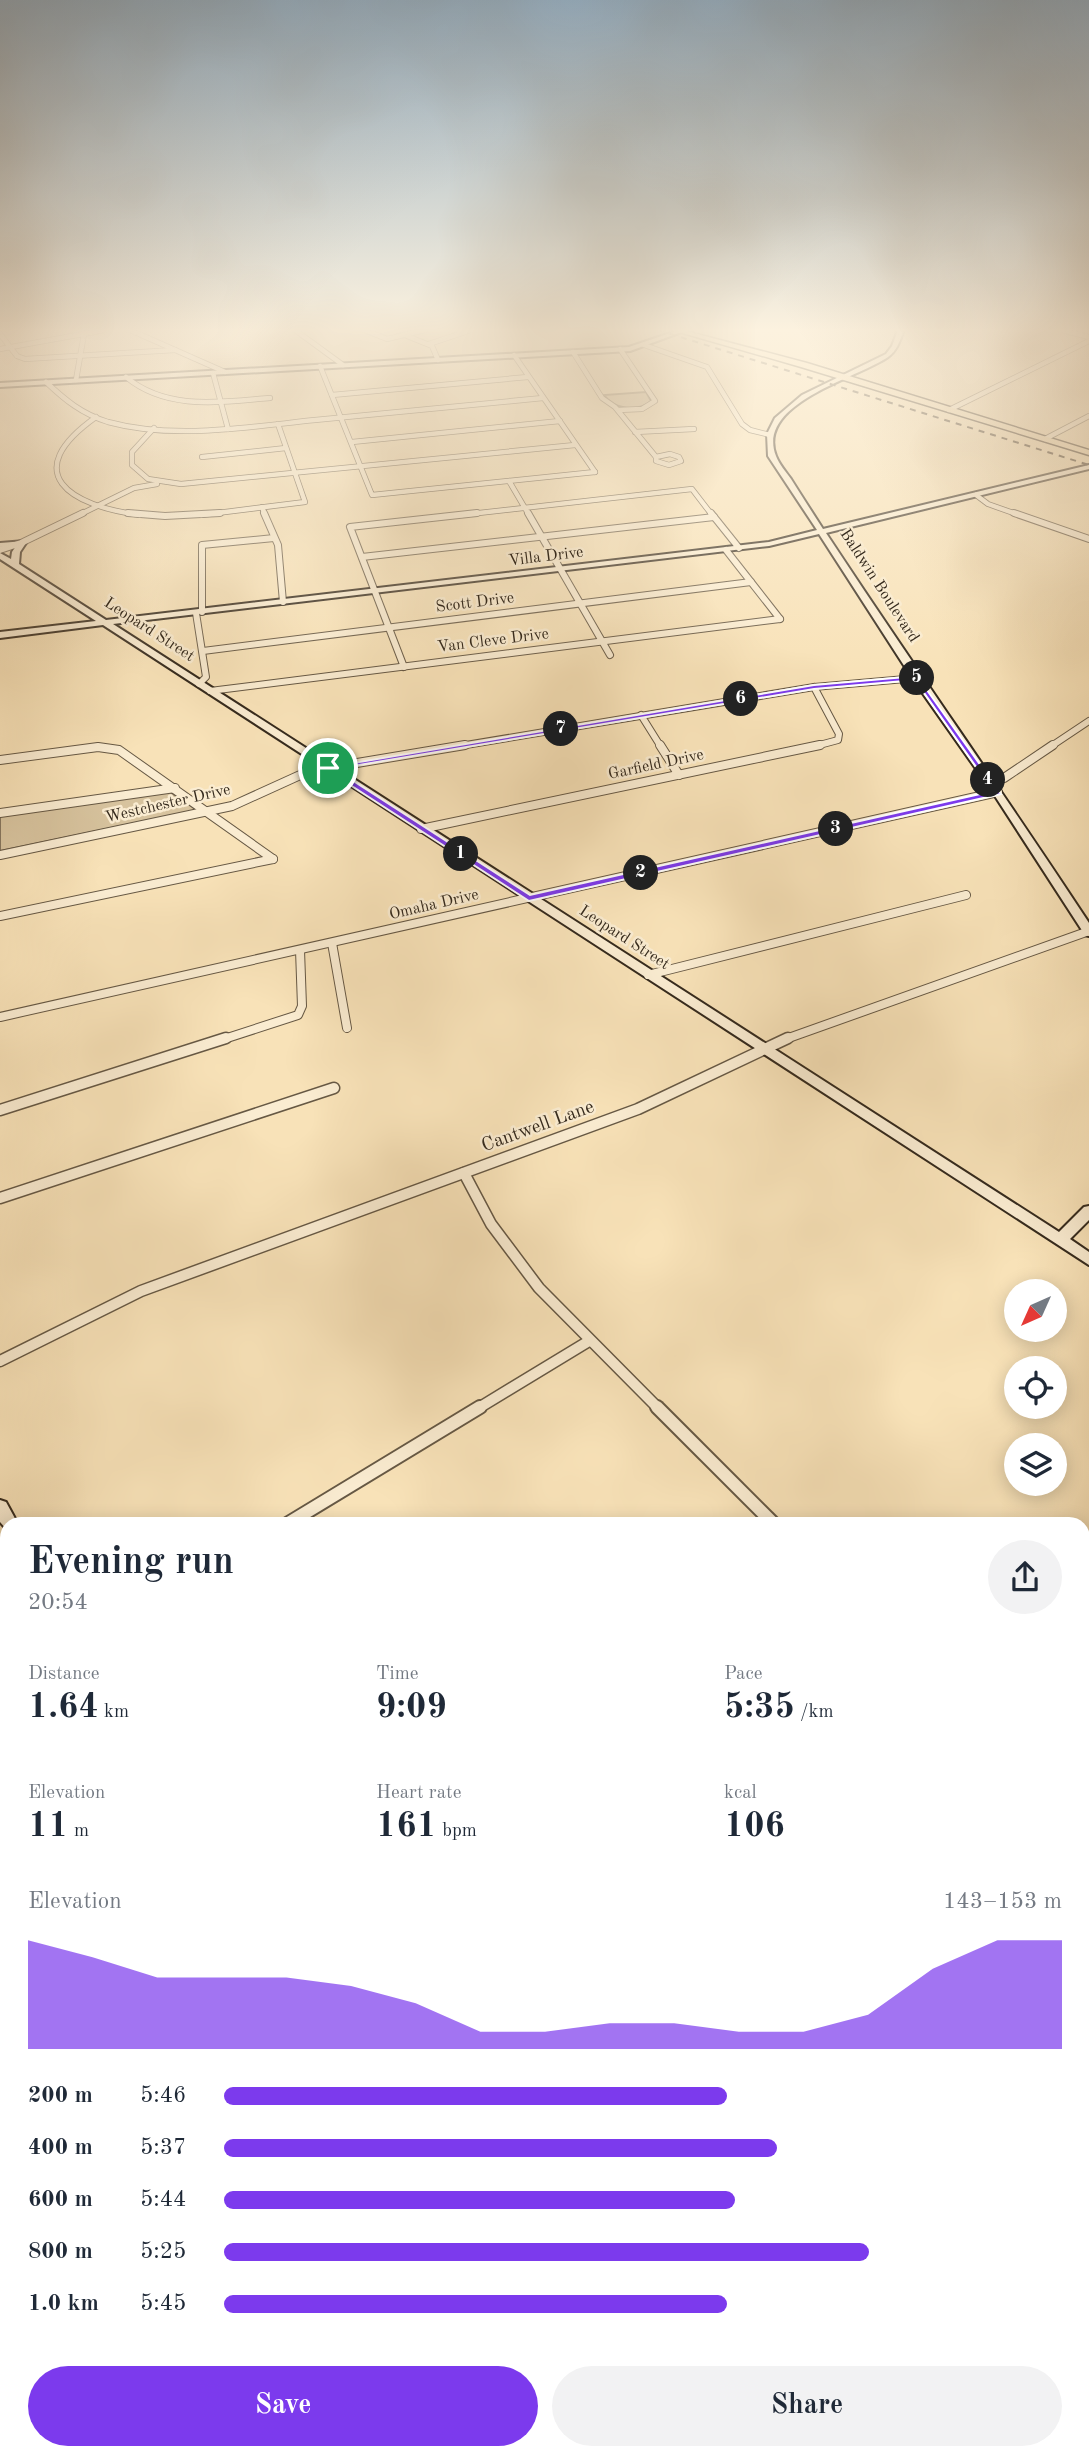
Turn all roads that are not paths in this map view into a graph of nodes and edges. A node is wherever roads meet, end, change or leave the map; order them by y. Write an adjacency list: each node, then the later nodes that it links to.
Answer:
1 (69, 445): 21 (street)
2 (139, 445): 16 (street)
3 (285, 445): 9 (street)
4 (353, 445): 14 (street)
5 (575, 445): 14 (street); 17 (street)
6 (646, 445): 12 (street)
7 (772, 445): 25 (main road, Baldwin Boulevard)
8 (1063, 445): 10 (main road)
9 (286, 448): 11 (street); 15 (street)
10 (1089, 453)
11 (202, 457)
12 (656, 457)
13 (1089, 467): 20 (main road, Villa Drive)
14 (361, 468): 15 (street); 17 (street)
15 (295, 474): 18 (street); 22 (street)
16 (141, 475): 18 (street); 19 (street)
17 (509, 481): 23 (street)
18 (169, 483): 19 (street)
19 (134, 488): 21 (street)
20 (976, 495): 25 (main road, Villa Drive); 28 (street)
21 (97, 506): 22 (street); 29 (street)
22 (262, 507): 27 (street)
23 (525, 508): 24 (street); 26 (street); 34 (street)
24 (714, 517): 26 (street); 31 (street)
25 (822, 531): 31 (main road, Villa Drive); 49 (main road, Baldwin Boulevard)
26 (541, 536): 34 (street); 36 (street)
27 (274, 538): 39 (street); 41 (street)
28 (1089, 539)
29 (22, 543): 30 (main road); 35 (main road)
30 (0, 547)
31 (739, 548): 32 (main road, Villa Drive)
32 (726, 550): 36 (main road, Villa Drive); 37 (street)
33 (0, 555): 35 (main road, Leopard Street)
34 (362, 557): 38 (street)
35 (15, 565): 42 (main road, Leopard Street)
36 (560, 569): 38 (main road, Villa Drive); 40 (street)
37 (751, 582): 40 (street, Scott Drive); 45 (street, Van Cleve Drive)
38 (375, 591): 39 (main road, Villa Drive); 43 (street)
39 (283, 602): 41 (main road, Villa Drive)
40 (580, 604): 43 (street, Scott Drive); 45 (street)
41 (199, 612): 42 (main road, Villa Drive); 46 (street)
42 (106, 623): 44 (main road, Villa Drive); 50 (main road, Leopard Street)
43 (389, 628): 46 (street, Scott Drive); 48 (street)
44 (0, 635)
45 (602, 641): 47 (street); 48 (street, Van Cleve Drive)
46 (203, 651): 50 (street)
47 (610, 655)
48 (404, 667): 52 (street, Van Cleve Drive)
49 (917, 678): 51 (street, Westchester Drive); 58 (main road, Baldwin Boulevard)
50 (199, 684): 52 (main road, Leopard Street)
51 (814, 687): 53 (street, Westchester Drive); 57 (street, Garfield Drive)
52 (210, 691): 56 (main road, Leopard Street)
53 (641, 715): 56 (street, Westchester Drive); 57 (street)
54 (1089, 721): 58 (street)
55 (0, 760): 59 (street)
56 (328, 768): 61 (street, Westchester Drive); 63 (main road, Leopard Street)
57 (679, 775): 63 (street, Garfield Drive)
58 (988, 780): 60 (main road, Baldwin Boulevard)
59 (175, 788): 61 (street); 62 (street)
60 (998, 792): 66 (street, Omaha Drive); 68 (main road, Baldwin Boulevard)
61 (208, 812): 64 (street, Westchester Drive); 67 (street)
62 (0, 813)
63 (421, 829): 66 (main road, Leopard Street)
64 (0, 855)
65 (966, 895): 71 (street)
66 (529, 898): 69 (street, Omaha Drive); 71 (main road, Leopard Street)
67 (0, 916)
68 (1089, 931): 74 (street, Cantwell Lane)
69 (332, 943): 70 (street, Omaha Drive); 73 (street)
70 (300, 950): 72 (street, Omaha Drive); 76 (street)
71 (648, 975): 74 (main road, Leopard Street)
72 (0, 1017)
73 (347, 1028)
74 (764, 1048): 77 (street, Cantwell Lane); 80 (main road, Leopard Street)
75 (334, 1088): 78 (street)
76 (0, 1110)
77 (464, 1173): 82 (street); 83 (street, Cantwell Lane)
78 (0, 1198)
79 (1089, 1212): 80 (main road)
80 (1060, 1240): 81 (main road, Leopard Street)
81 (1089, 1259)
82 (589, 1341): 84 (street); 85 (street)
83 (0, 1361)
84 (299, 1517)
85 (768, 1517)

